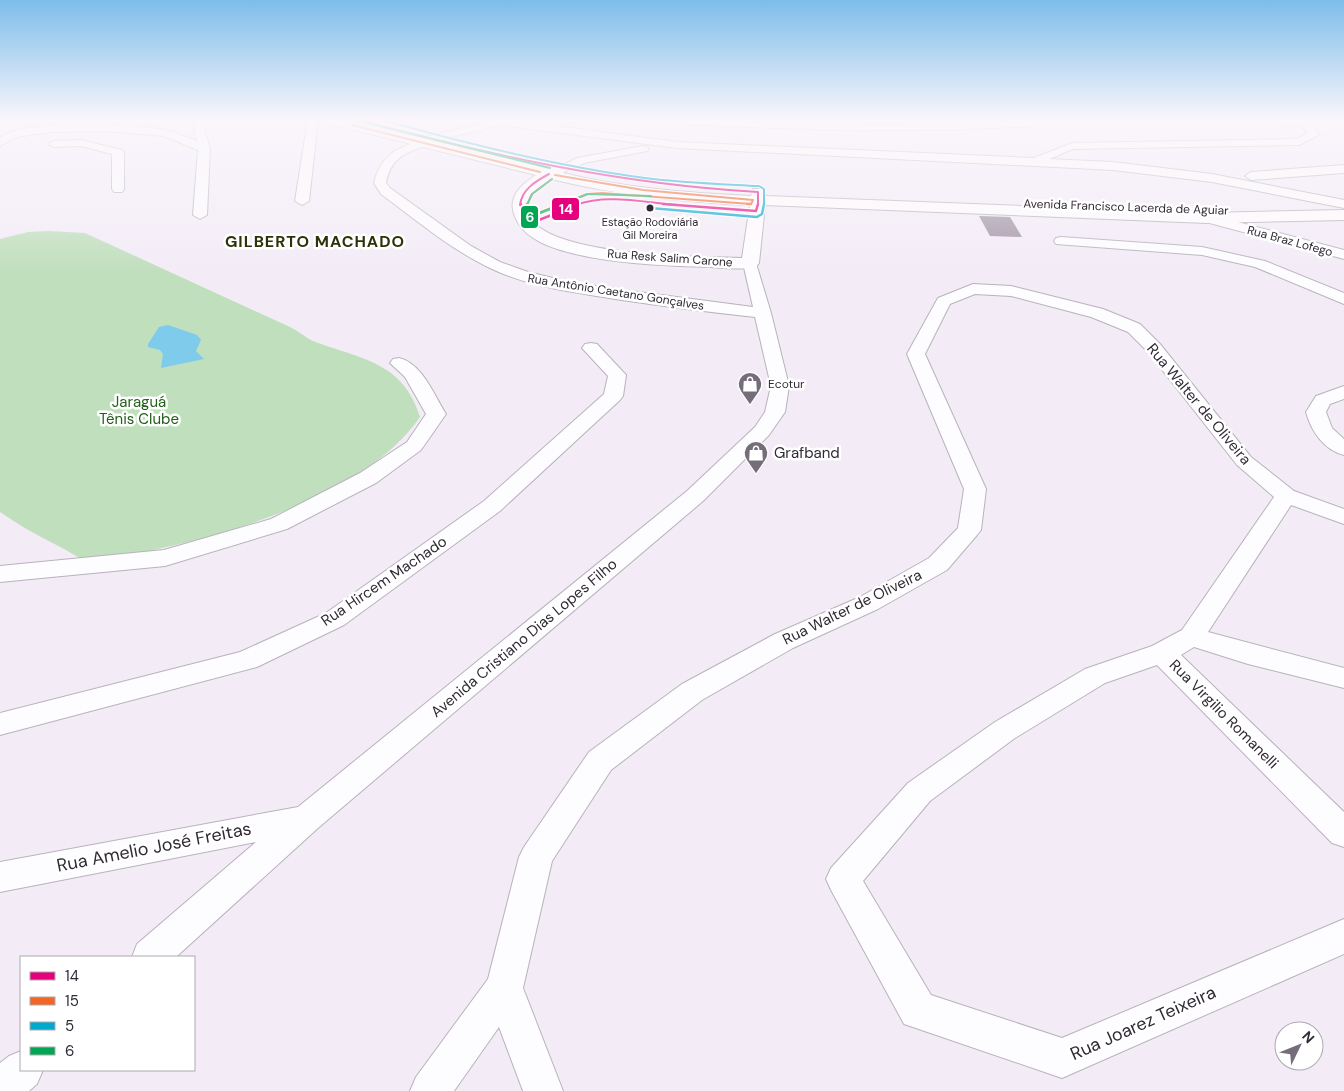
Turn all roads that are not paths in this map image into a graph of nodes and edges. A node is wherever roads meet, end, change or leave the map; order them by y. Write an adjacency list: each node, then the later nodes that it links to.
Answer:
1 (118, 170): 10 (street)
2 (203, 170): 14 (street)
3 (306, 170): 12 (street)
4 (385, 170): 21 (street, Rua Antônio Caetano Gonçalves)
5 (550, 170): 8 (main road)
6 (1145, 170): 9 (street)
7 (1331, 170): 9 (street)
8 (555, 171): 11 (main road); 19 (main road, Rua Resk Salim Carone)
9 (1212, 178): 13 (street)
10 (118, 189)
11 (759, 196): 13 (main road, Avenida Francisco Lacerda de Aguiar); 16 (main road, Avenida Francisco Lacerda de Aguiar); 19 (main road)
12 (302, 201)
13 (1344, 205)
14 (200, 215)
15 (1344, 215): 16 (main road, Avenida Francisco Lacerda de Aguiar)
16 (1207, 218): 18 (street, Rua Braz Lofego)
17 (1061, 241): 20 (street)
18 (1344, 255)
19 (750, 264): 21 (street, Avenida Cristiano Dias Lopes Filho)
20 (1343, 299)
21 (762, 313): 33 (street, Avenida Cristiano Dias Lopes Filho)
22 (591, 348): 32 (street, Rua Hircem Machado)
23 (399, 363): 28 (street)
24 (1344, 392): 25 (street)
25 (1344, 449)
26 (1286, 496): 27 (street); 29 (street, Rua Virgilio Romanelli); 38 (street, Rua Walter de Oliveira)
27 (1344, 517)
28 (0, 574)
29 (1192, 637): 30 (street, Rua Virgilio Romanelli); 31 (street)
30 (1162, 652): 34 (street, Rua Virgilio Romanelli); 36 (street, Rua Joarez Teixeira)
31 (1344, 678)
32 (0, 724)
33 (307, 818): 35 (street, Rua Amelio José Freitas); 37 (street, Avenida Cristiano Dias Lopes Filho)
34 (1344, 834)
35 (0, 876)
36 (1344, 936)
37 (151, 956)
38 (504, 988): 41 (street, Rua Walter de Oliveira); 42 (street)
39 (22, 1071): 40 (street)
40 (0, 1090)
41 (430, 1091)
42 (543, 1091)

